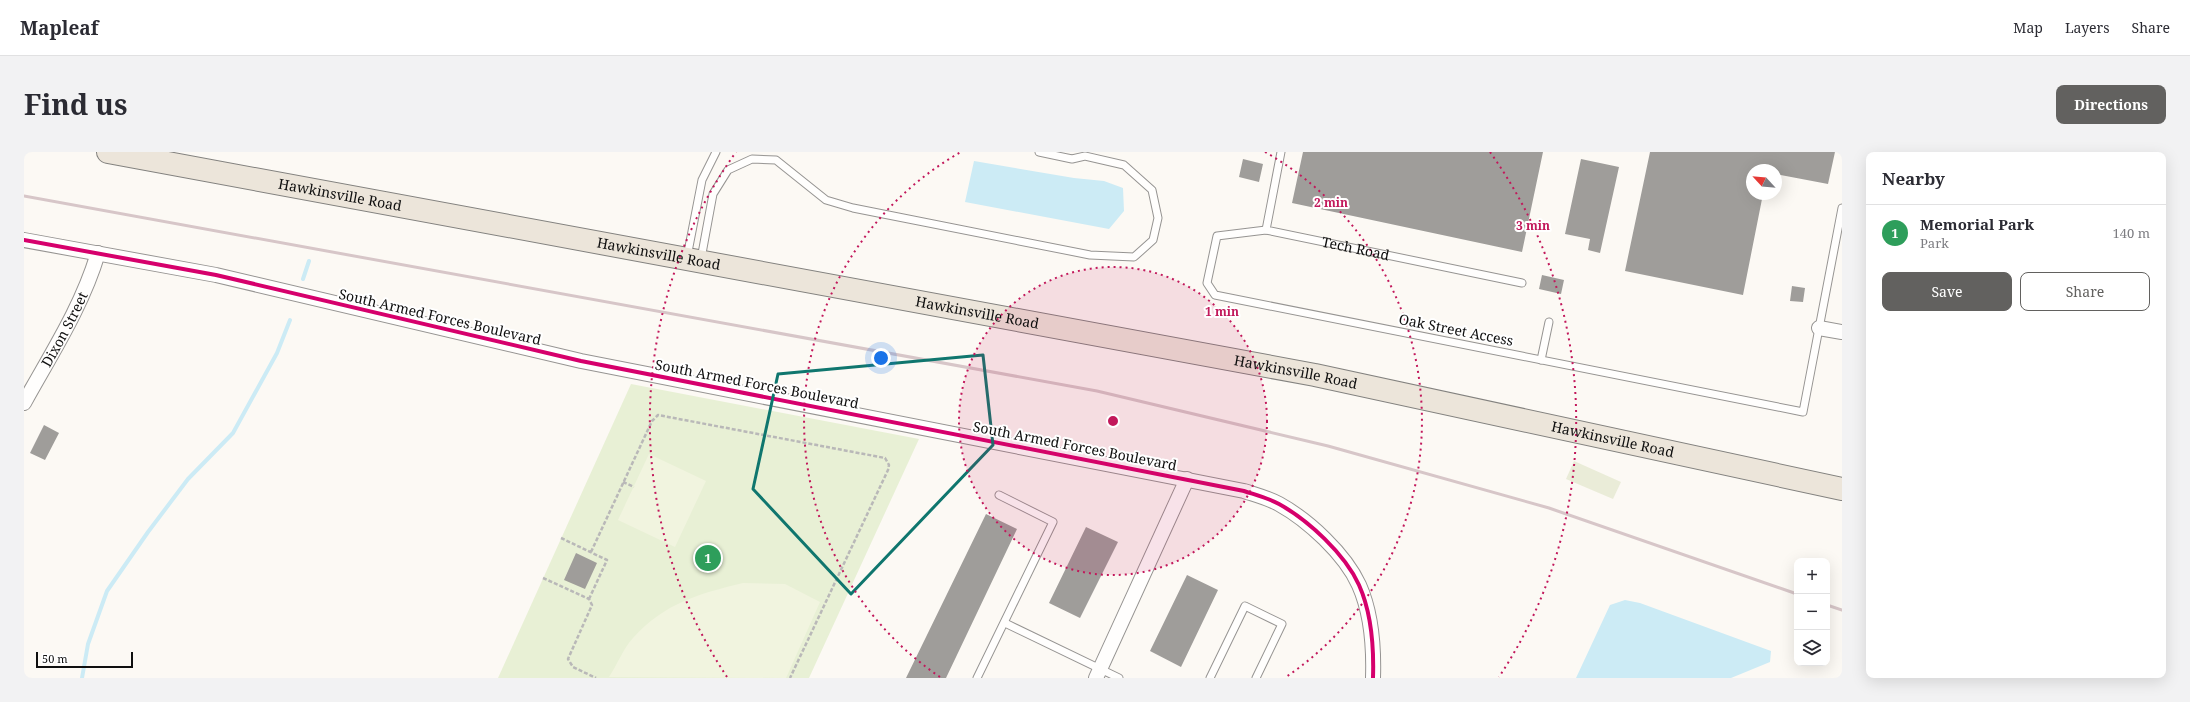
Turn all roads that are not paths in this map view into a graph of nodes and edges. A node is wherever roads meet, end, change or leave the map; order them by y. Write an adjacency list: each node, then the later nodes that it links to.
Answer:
1 (108, 152): 12 (main road, Hawkinsville Road)
2 (716, 152): 12 (lane)
3 (769, 152): 7 (lane)
4 (1039, 152): 6 (lane)
5 (1281, 152): 9 (lane)
6 (1082, 154): 7 (lane)
7 (772, 160): 12 (lane)
8 (1842, 208): 15 (lane)
9 (1266, 230): 13 (lane, Tech Road); 17 (lane, Oak Street Access)
10 (24, 240): 11 (street, South Armed Forces Boulevard)
11 (98, 253): 18 (street, Dixon Street); 19 (street, South Armed Forces Boulevard)
12 (694, 260): 20 (main road, Hawkinsville Road)
13 (1522, 283)
14 (1549, 322): 17 (lane)
15 (1819, 328): 16 (street); 17 (lane, Oak Street Access)
16 (1842, 332)
17 (1541, 360)
18 (24, 402)
19 (1187, 479): 23 (street); 28 (street, South Armed Forces Boulevard)
20 (1842, 489)
21 (999, 495): 22 (lane)
22 (1004, 623): 23 (lane); 24 (lane)
23 (1098, 673): 25 (lane)
24 (977, 678)
25 (1119, 678)
26 (1210, 678): 27 (lane)
27 (1256, 678)
28 (1373, 678)

